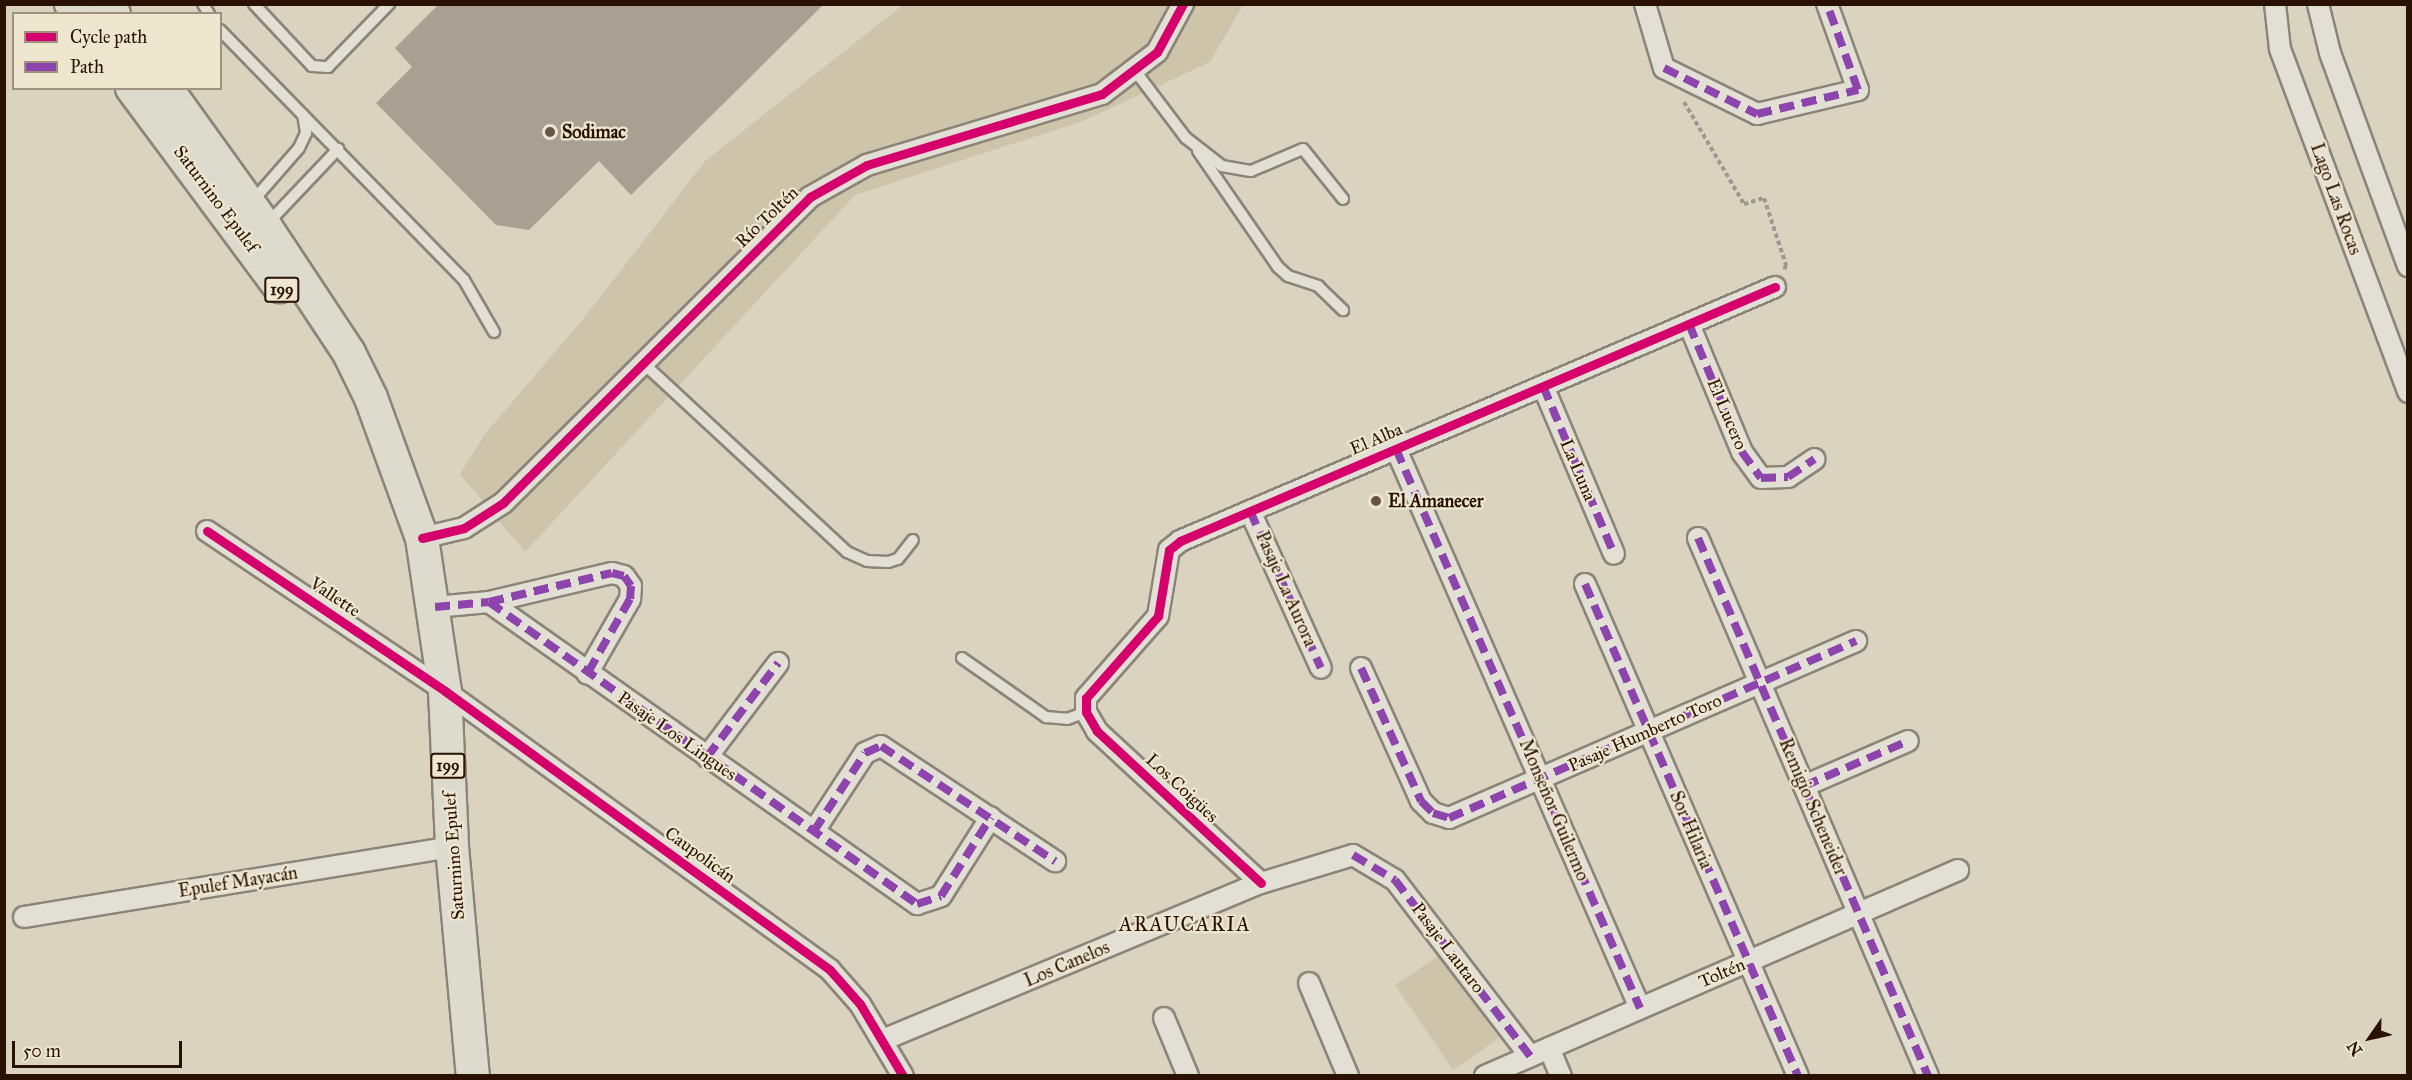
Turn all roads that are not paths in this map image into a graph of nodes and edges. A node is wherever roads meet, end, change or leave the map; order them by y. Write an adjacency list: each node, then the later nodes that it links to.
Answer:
1 (254, 4): 2 (lane)
2 (389, 4)
3 (1183, 4): 9 (street, Río Toltén)
4 (1645, 4): 5 (street)
5 (1827, 4)
6 (2275, 4): 24 (street, Lago Las Rocas)
7 (2318, 4): 17 (street)
8 (222, 32): 12 (lane)
9 (1136, 72): 13 (lane); 22 (street, Río Toltén)
10 (134, 90): 16 (main road, Saturnino Epulef / 199)
11 (167, 90): 16 (main road, Saturnino Epulef / 199)
12 (303, 115): 14 (lane); 16 (lane)
13 (1196, 147): 15 (lane); 19 (lane)
14 (338, 149): 16 (lane); 21 (lane)
15 (1343, 199)
16 (249, 222): 29 (main road, Saturnino Epulef / 199)
17 (2408, 266)
18 (1775, 287): 20 (street, El Alba)
19 (1343, 310)
20 (1689, 324): 23 (street, El Alba); 26 (street, El Lucero)
21 (494, 332)
22 (643, 363): 29 (street, Río Toltén); 31 (lane)
23 (1543, 386): 25 (street, El Alba); 32 (street, La Luna)
24 (2408, 392)
25 (1396, 449): 27 (street, El Alba); 48 (street, Monseñor Guilermo)
26 (1815, 459)
27 (1250, 511): 39 (street, Pasaje La Aurora); 44 (street, El Alba)
28 (207, 531): 43 (street, Vallette)
29 (422, 537): 35 (main road, Saturnino Epulef / 199)
30 (1698, 538): 42 (street, Remigio Scheneider)
31 (914, 540)
32 (1614, 554)
33 (1585, 584): 45 (street, Sor Hilaria)
34 (489, 602): 35 (street); 41 (street, Pasaje Los Lingues); 41 (street)
35 (435, 607): 43 (main road, Saturnino Epulef / 199)
36 (1856, 641): 42 (street, Pasaje Humberto Toro)
37 (962, 658): 44 (lane)
38 (778, 663): 47 (street)
39 (1321, 668)
40 (1361, 668): 48 (street, Pasaje Humberto Toro)
41 (588, 674): 47 (street, Pasaje Los Lingues)
42 (1760, 683): 45 (street, Pasaje Humberto Toro); 49 (street, Remigio Scheneider)
43 (445, 691): 52 (main road, Saturnino Epulef / 199); 63 (street, Caupolicán)
44 (1086, 712): 56 (street, Los Coigües)
45 (1649, 732): 48 (street, Pasaje Humberto Toro); 59 (street, Sor Hilaria)
46 (1908, 741): 49 (street)
47 (707, 757): 51 (street, Pasaje Los Lingues)
48 (1541, 779): 61 (street, Monseñor Guilermo)
49 (1804, 786): 57 (street, Remigio Scheneider)
50 (991, 817): 51 (street); 51 (street, Pasaje Los Lingues); 54 (street)
51 (814, 831)
52 (452, 847): 58 (street, Epulef Mayacán); 66 (main road, Saturnino Epulef / 199)
53 (1353, 855): 56 (street, Los Canelos); 65 (street, Pasaje Lautaro)
54 (1055, 861)
55 (1958, 870): 57 (street, Toltén)
56 (1261, 883): 63 (street, Los Canelos)
57 (1858, 914): 59 (street, Toltén); 73 (street, Remigio Scheneider)
58 (24, 917)
59 (1748, 961): 61 (street, Toltén); 72 (street, Sor Hilaria)
60 (1309, 983): 69 (street)
61 (1640, 1008): 64 (street, Toltén)
62 (1164, 1018): 68 (street)
63 (883, 1040): 67 (street, Caupolicán)
64 (1549, 1048): 65 (street, Toltén); 71 (street)
65 (1530, 1056): 70 (street, Toltén)
66 (473, 1076)
67 (903, 1076)
68 (1188, 1076)
69 (1348, 1076)
70 (1485, 1076)
71 (1561, 1076)
72 (1798, 1076)
73 (1928, 1076)

